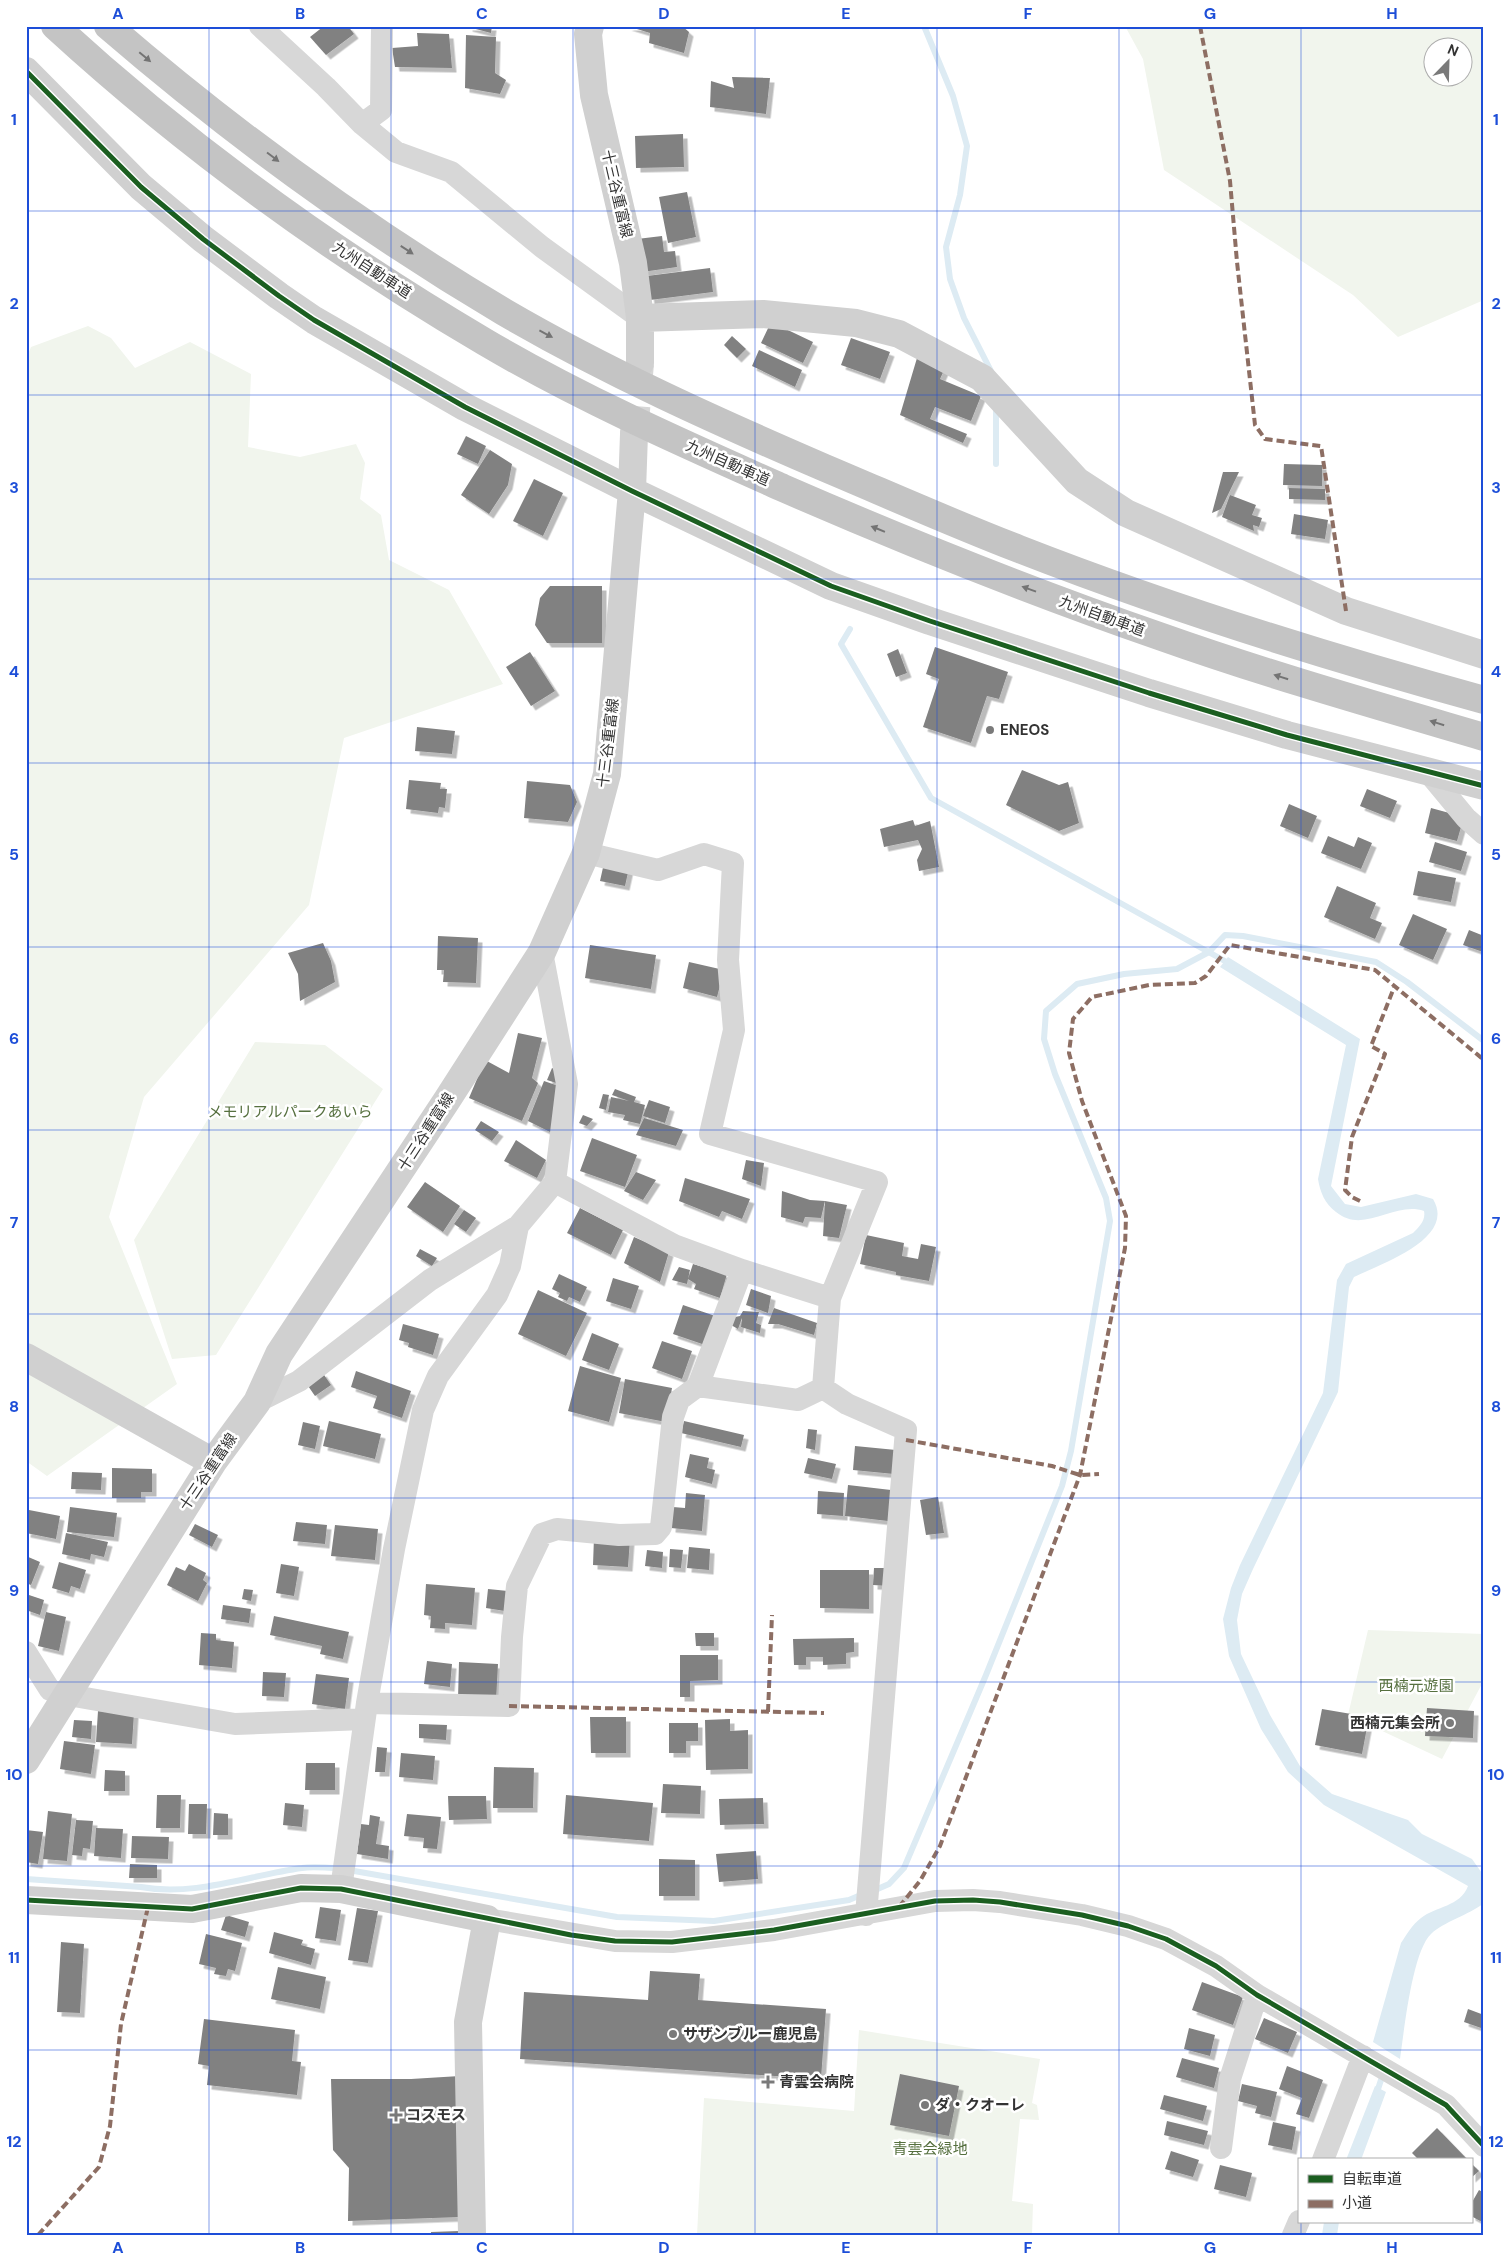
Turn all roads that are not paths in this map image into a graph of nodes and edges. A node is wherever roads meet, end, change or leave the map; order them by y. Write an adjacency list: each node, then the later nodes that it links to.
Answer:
1 (55, 26): 14 (highway, 九州自動車道, one-way to 1)
2 (108, 26): 13 (highway, one-way to 13)
3 (260, 26): 7 (street)
4 (382, 26): 7 (street)
5 (590, 26): 8 (street, 十三谷重富線)
6 (26, 71): 11 (street)
7 (362, 124): 8 (street)
8 (640, 318): 9 (street, 十三谷重富線); 12 (street)
9 (640, 362)
10 (634, 434): 11 (street, 十三谷重富線)
11 (632, 491): 15 (street); 18 (street, 十三谷重富線)
12 (1484, 655)
13 (1484, 700)
14 (1484, 737)
15 (1427, 772): 16 (street); 17 (street)
16 (1484, 786)
17 (1484, 834)
18 (586, 853): 19 (street, 十三谷重富線); 23 (street)
19 (542, 952): 20 (street); 27 (street, 十三谷重富線)
20 (555, 1182): 21 (street); 22 (street)
21 (518, 1226): 27 (street); 31 (street)
22 (742, 1270): 23 (street); 25 (street)
23 (830, 1298): 26 (street)
24 (26, 1357): 28 (street)
25 (698, 1386): 26 (street); 31 (street)
26 (823, 1388): 35 (street)
27 (257, 1402): 28 (street, 十三谷重富線)
28 (213, 1462): 30 (street, 十三谷重富線)
29 (26, 1652): 30 (street)
30 (68, 1695): 31 (street); 32 (street, 十三谷重富線)
31 (366, 1711): 33 (street)
32 (26, 1760)
33 (341, 1889): 34 (street); 36 (street)
34 (26, 1900)
35 (867, 1910): 36 (street); 37 (street)
36 (487, 1920): 42 (street)
37 (1257, 1995): 38 (street); 40 (street)
38 (1363, 2056): 39 (street); 41 (street)
39 (1484, 2146)
40 (1221, 2148)
41 (1324, 2158)
42 (472, 2235)

